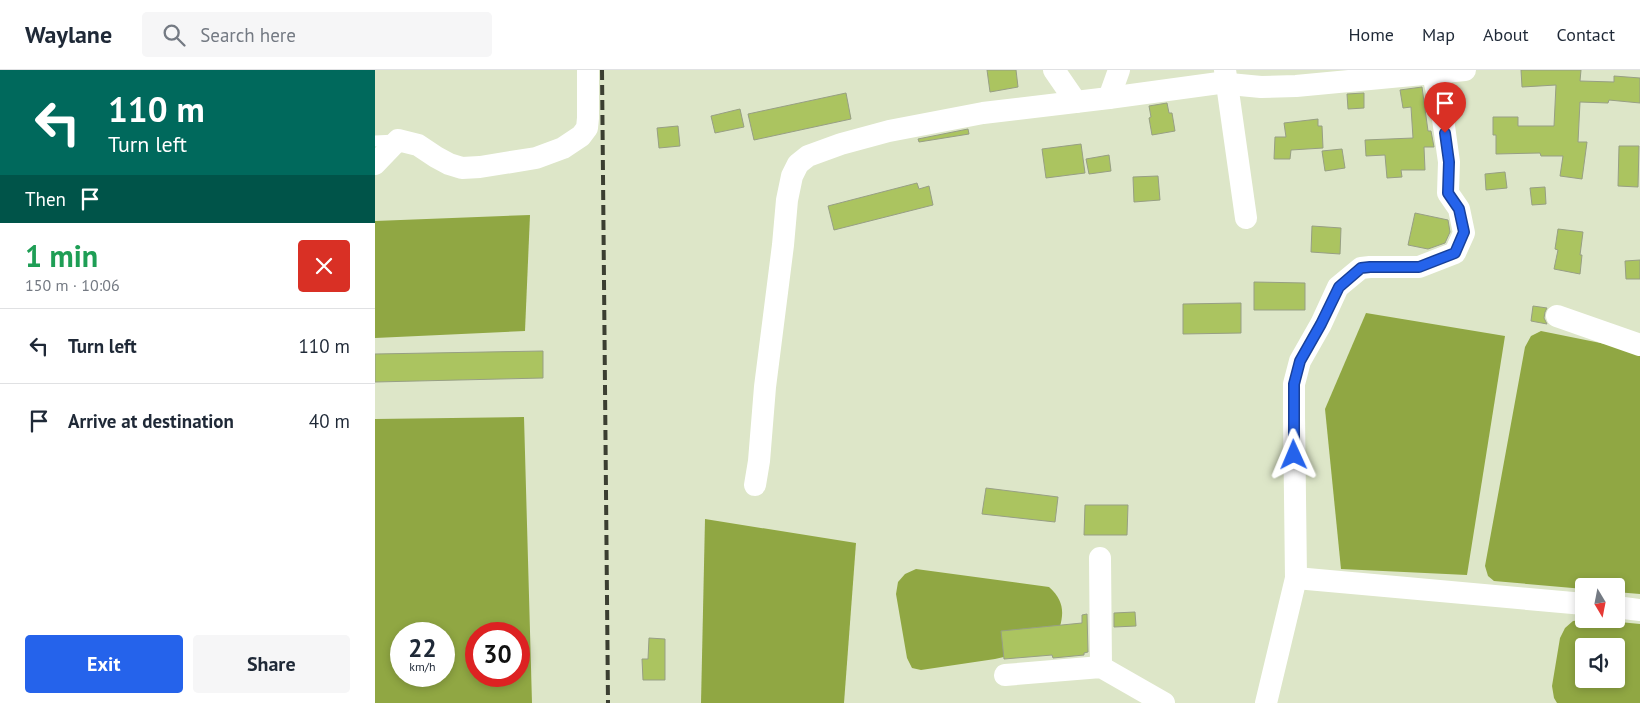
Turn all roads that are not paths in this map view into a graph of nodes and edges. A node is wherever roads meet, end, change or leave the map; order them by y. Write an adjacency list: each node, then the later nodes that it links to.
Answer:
1 (588, 70): 9 (street)
2 (1054, 70): 8 (street)
3 (1119, 70): 7 (street)
4 (1465, 70): 5 (street)
5 (1433, 71): 6 (street); 17 (street)
6 (1225, 77): 7 (street); 12 (street)
7 (1109, 98): 8 (street)
8 (1076, 102): 15 (street)
9 (398, 140): 10 (lane); 11 (street)
10 (375, 141)
11 (375, 164)
12 (1245, 218)
13 (1557, 316): 14 (street)
14 (1640, 345)
15 (755, 485)
16 (1100, 558): 21 (street)
17 (1296, 578): 18 (street); 24 (street)
18 (1575, 603)
19 (1625, 608): 20 (street)
20 (1640, 610)
21 (1101, 667): 22 (street); 23 (street)
22 (1005, 675)
23 (1164, 703)
24 (1266, 703)

